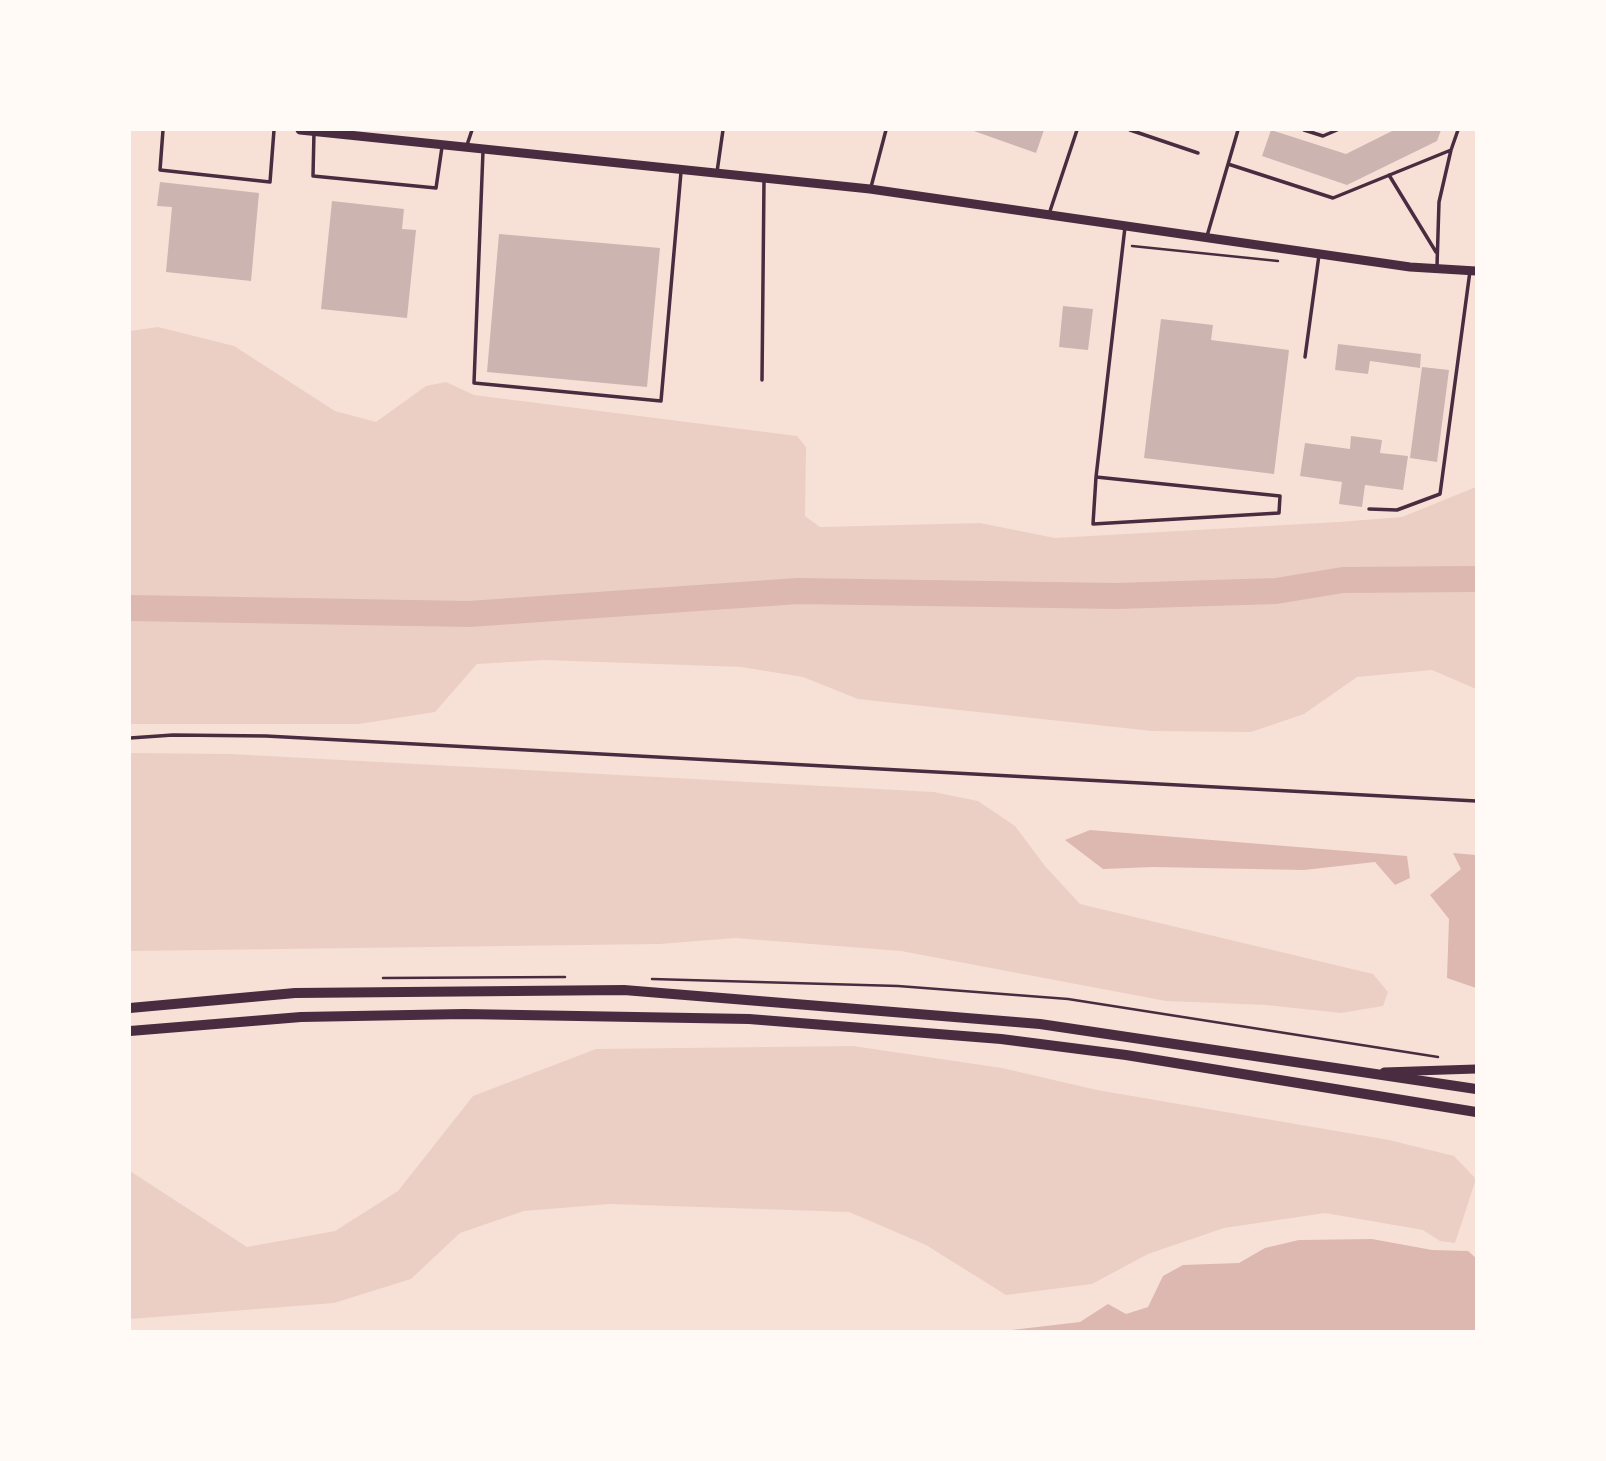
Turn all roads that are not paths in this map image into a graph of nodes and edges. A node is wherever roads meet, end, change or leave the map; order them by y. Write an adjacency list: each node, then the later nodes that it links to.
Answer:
1 (163, 130): 2 (lane)
2 (274, 130)
3 (300, 130): 13 (main road)
4 (472, 130): 15 (lane)
5 (723, 130): 21 (lane)
6 (886, 130): 24 (lane)
7 (1077, 130): 25 (lane)
8 (1130, 130): 18 (lane)
9 (1238, 130): 19 (lane)
10 (1304, 130): 11 (lane)
11 (1337, 130)
12 (1458, 130): 17 (lane)
13 (314, 131): 14 (main road); 14 (lane)
14 (442, 145): 15 (main road)
15 (466, 147): 16 (main road)
16 (484, 149): 20 (main road); 20 (lane)
17 (1451, 150): 22 (lane); 28 (lane)
18 (1198, 153)
19 (1228, 164): 22 (lane); 27 (lane)
20 (681, 170): 21 (main road)
21 (717, 174): 23 (main road)
22 (1389, 175): 28 (lane)
23 (764, 180): 24 (main road); 33 (lane)
24 (870, 189): 25 (main road)
25 (1049, 214): 26 (main road)
26 (1125, 225): 27 (main road); 34 (lane)
27 (1206, 236): 29 (main road)
28 (1437, 254): 30 (lane)
29 (1319, 255): 30 (main road); 32 (lane)
30 (1437, 269): 31 (main road)
31 (1473, 271): 35 (lane)
32 (1305, 357)
33 (762, 380)
34 (1097, 477): 34 (lane)
35 (1369, 509)
36 (130, 738): 37 (lane)
37 (1476, 801)
38 (130, 1009): 41 (main road)
39 (130, 1031): 43 (main road)
40 (1476, 1069): 41 (main road)
41 (1381, 1073): 42 (main road)
42 (1476, 1089)
43 (1476, 1112)

